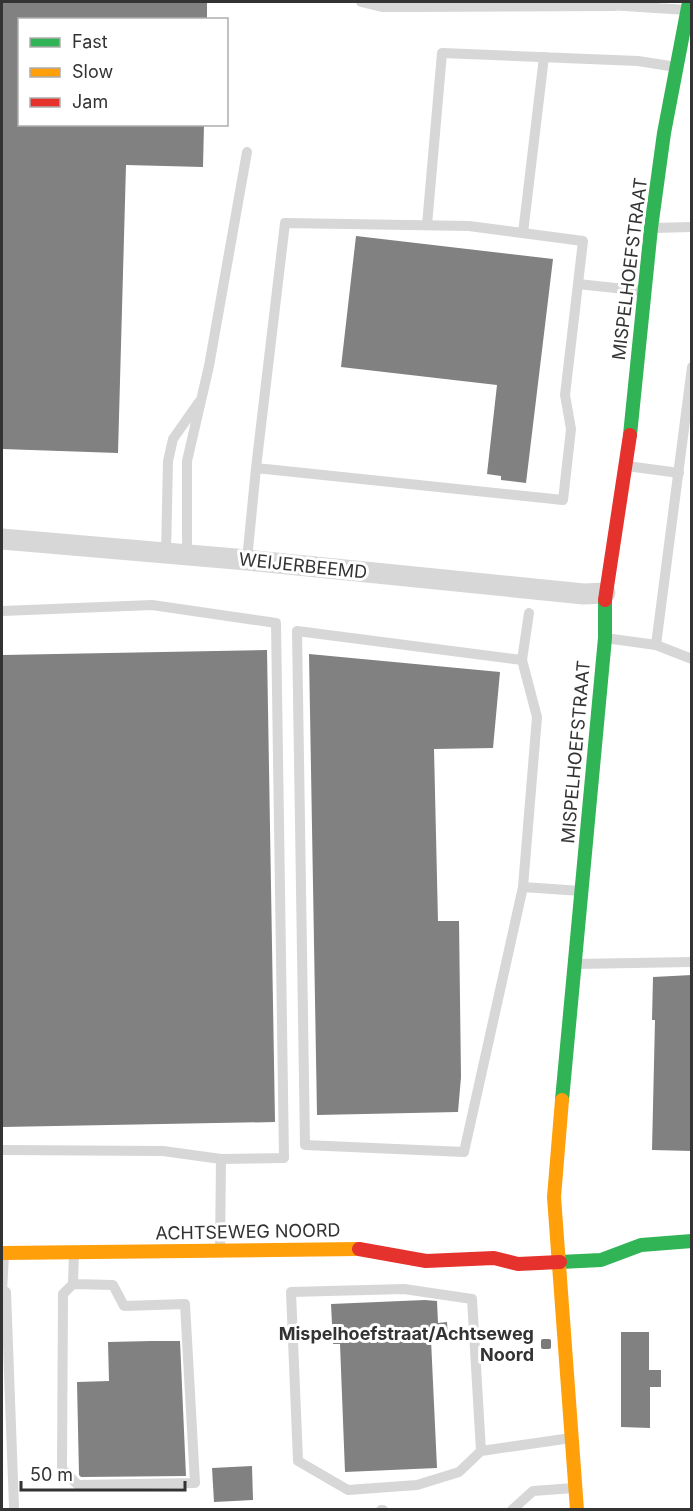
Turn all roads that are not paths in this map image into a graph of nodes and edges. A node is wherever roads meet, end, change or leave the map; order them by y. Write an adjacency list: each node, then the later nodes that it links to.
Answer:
1 (361, 2): 3 (lane)
2 (576, 2): 3 (lane)
3 (615, 6): 4 (lane)
4 (688, 6): 6 (street, MISPELHOEFSTRAAT)
5 (544, 57): 6 (lane); 8 (lane); 11 (lane)
6 (676, 67): 10 (street, MISPELHOEFSTRAAT)
7 (247, 152): 15 (lane)
8 (427, 225): 11 (lane); 17 (lane)
9 (692, 227): 10 (lane)
10 (651, 228): 13 (street, MISPELHOEFSTRAAT)
11 (524, 233): 12 (lane)
12 (578, 284): 13 (lane); 17 (lane)
13 (643, 291): 16 (street, MISPELHOEFSTRAAT)
14 (692, 367): 18 (lane)
15 (202, 397): 20 (lane); 21 (lane)
16 (627, 466): 18 (lane); 23 (street, MISPELHOEFSTRAAT)
17 (256, 468): 22 (lane)
18 (679, 473): 27 (lane)
19 (2, 539): 20 (street, WEIJERBEEMD)
20 (166, 553): 21 (street, WEIJERBEEMD)
21 (188, 555): 22 (street, WEIJERBEEMD)
22 (248, 560): 23 (street, WEIJERBEEMD)
23 (605, 593): 26 (street, MISPELHOEFSTRAAT)
24 (2, 611): 35 (lane)
25 (529, 613): 29 (lane)
26 (604, 638): 27 (lane); 31 (street, MISPELHOEFSTRAAT)
27 (657, 645): 28 (lane)
28 (692, 659)
29 (522, 660): 30 (lane); 30 (lane)
30 (523, 887): 31 (lane)
31 (581, 891): 33 (street, MISPELHOEFSTRAAT)
32 (692, 962): 33 (lane)
33 (574, 964): 44 (street, MISPELHOEFSTRAAT)
34 (2, 1150): 35 (lane)
35 (220, 1159): 40 (lane)
36 (608, 1241): 38 (street, ACHTSEWEG NOORD)
37 (692, 1241): 38 (street, ACHTSEWEG NOORD)
38 (641, 1245): 44 (street, ACHTSEWEG NOORD)
39 (518, 1247): 43 (street, ACHTSEWEG NOORD)
40 (220, 1251): 41 (street, ACHTSEWEG NOORD); 43 (street, ACHTSEWEG NOORD)
41 (74, 1252): 42 (street, ACHTSEWEG NOORD); 45 (lane)
42 (3, 1253): 46 (lane)
43 (494, 1258): 44 (street, ACHTSEWEG NOORD)
44 (560, 1263): 47 (street, MISPELHOEFSTRAAT)
45 (73, 1284): 45 (lane)
46 (2, 1292): 50 (lane)
47 (572, 1438): 48 (lane); 49 (street, MISPELHOEFSTRAAT)
48 (481, 1451): 48 (lane)
49 (576, 1488): 51 (lane); 52 (street, MISPELHOEFSTRAAT)
50 (14, 1507)
51 (512, 1509)
52 (577, 1509)

